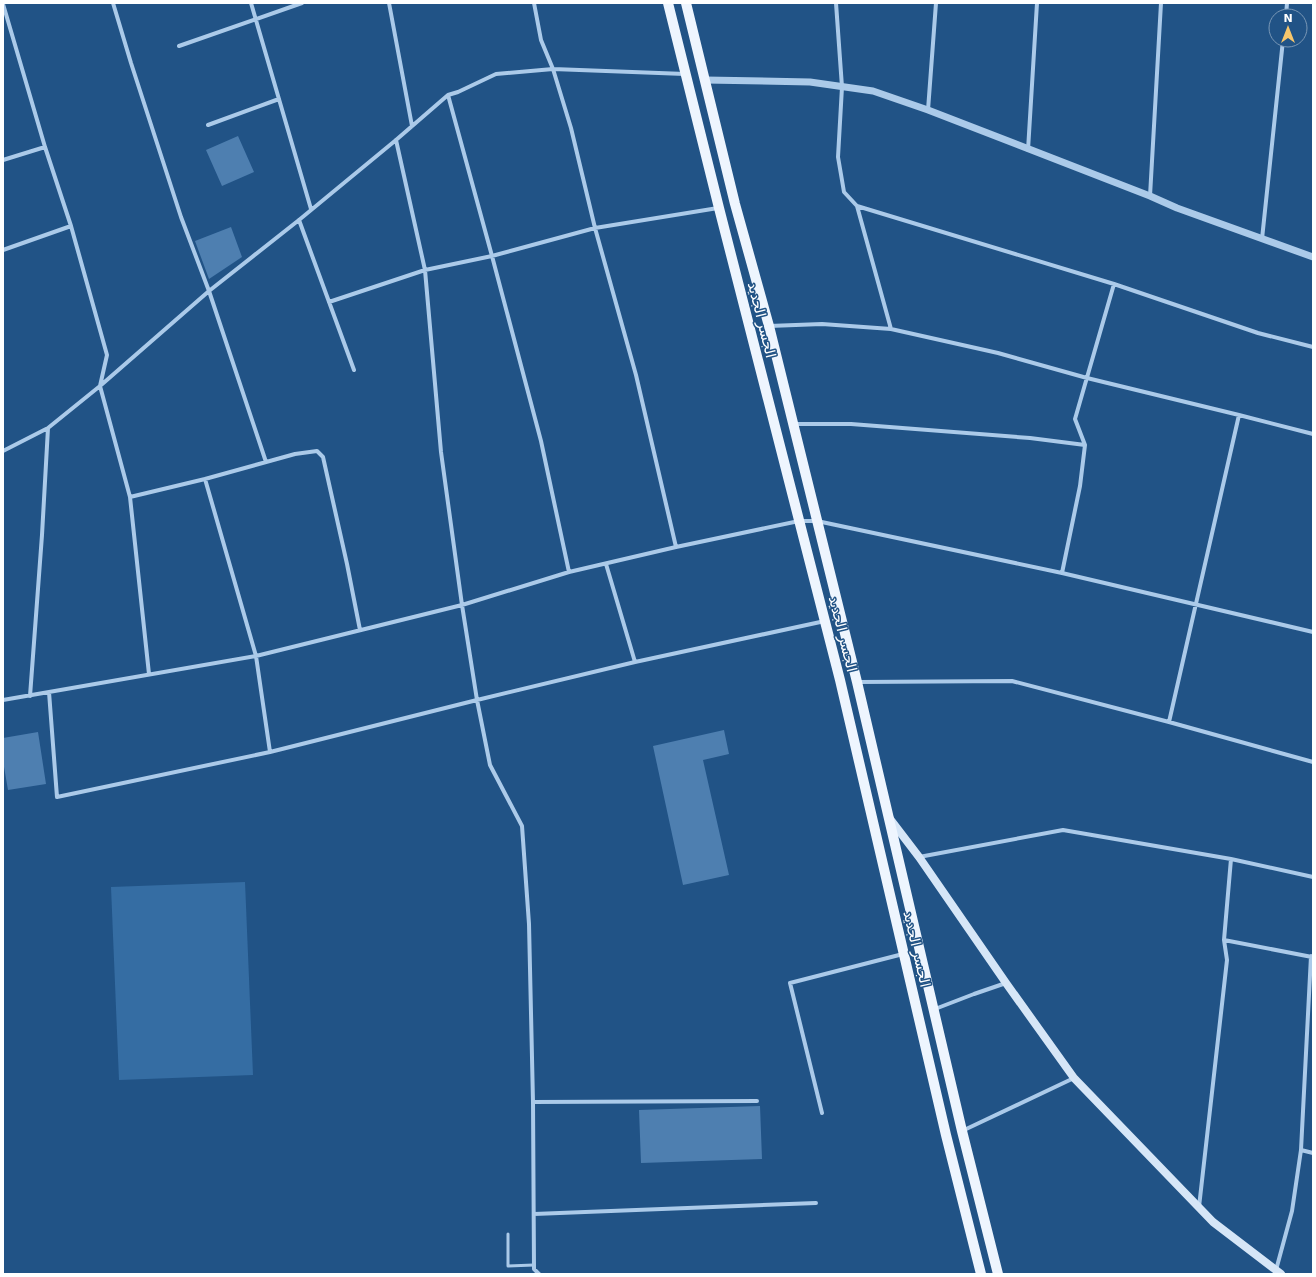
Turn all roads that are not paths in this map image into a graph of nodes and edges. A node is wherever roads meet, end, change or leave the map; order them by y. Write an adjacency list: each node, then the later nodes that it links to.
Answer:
1 (113, 3): 43 (street)
2 (251, 3): 14 (street)
3 (302, 3): 14 (street)
4 (389, 3): 25 (street)
5 (534, 3): 17 (street)
6 (668, 3): 18 (main road, الجسر الجديد)
7 (686, 3): 19 (main road, الجسر الجديد)
8 (836, 3): 20 (street)
9 (936, 3): 23 (street)
10 (1037, 3): 28 (street)
11 (1161, 3): 30 (street)
12 (3, 4): 13 (street)
13 (5, 18): 27 (street)
14 (256, 19): 15 (street); 22 (street)
15 (179, 46)
16 (1283, 48): 37 (street)
17 (553, 69): 18 (street); 21 (street); 36 (street)
18 (685, 74): 32 (main road, الجسر الجديد)
19 (704, 80): 20 (street); 45 (main road, الجسر الجديد)
20 (842, 87): 23 (street); 31 (street)
21 (448, 95): 25 (street); 39 (street)
22 (279, 99): 24 (street); 33 (street)
23 (928, 110): 28 (street)
24 (208, 125)
25 (412, 126): 26 (street)
26 (396, 140): 33 (street); 41 (street)
27 (45, 147): 29 (street); 35 (street)
28 (1028, 150): 30 (street)
29 (3, 160)
30 (1150, 196): 37 (street)
31 (857, 206): 42 (street); 46 (street)
32 (718, 208): 36 (street); 60 (main road, الجسر الجديد)
33 (311, 209): 34 (street)
34 (299, 220): 43 (street); 44 (street)
35 (71, 226): 38 (street); 50 (street)
36 (595, 228): 39 (street); 62 (street)
37 (1262, 240): 40 (street)
38 (3, 250)
39 (492, 256): 41 (street); 64 (street)
40 (1313, 257)
41 (425, 270): 44 (street); 66 (street)
42 (1114, 284): 47 (street); 49 (street)
43 (209, 291): 50 (street); 57 (street)
44 (329, 302): 48 (street)
45 (769, 326): 46 (street); 52 (main road, الجسر الجديد)
46 (891, 329): 49 (street)
47 (1313, 347)
48 (354, 370)
49 (1087, 378): 51 (street); 55 (street)
50 (100, 386): 53 (street); 59 (street)
51 (1239, 415): 54 (street); 67 (street)
52 (793, 424): 55 (street); 61 (main road, الجسر الجديد)
53 (48, 428): 56 (street); 76 (street)
54 (1313, 434)
55 (1085, 445): 65 (street)
56 (3, 451)
57 (266, 462): 58 (street); 69 (street)
58 (205, 479): 59 (street); 71 (street)
59 (130, 497): 73 (street)
60 (799, 521): 61 (street); 62 (street); 68 (main road, الجسر الجديد)
61 (817, 521): 65 (street); 74 (main road, الجسر الجديد)
62 (676, 547): 63 (street)
63 (606, 564): 64 (street); 72 (street)
64 (569, 572): 66 (street)
65 (1062, 573): 67 (street)
66 (462, 604): 69 (street); 78 (street)
67 (1196, 604): 70 (street); 79 (street)
68 (825, 621): 72 (street); 87 (main road, الجسر الجديد)
69 (360, 630): 71 (street)
70 (1313, 632)
71 (256, 656): 73 (street); 80 (street)
72 (635, 662): 78 (street)
73 (149, 674): 75 (street)
74 (858, 682): 79 (street); 82 (main road, الجسر الجديد)
75 (49, 692): 76 (street); 80 (street)
76 (30, 696): 77 (street)
77 (3, 700)
78 (477, 700): 80 (street); 93 (street)
79 (1169, 722): 81 (street)
80 (270, 752)
81 (1313, 762)
82 (890, 819): 83 (main road); 90 (main road, الجسر الجديد)
83 (919, 857): 84 (street); 89 (main road)
84 (1231, 859): 85 (street); 86 (street)
85 (1313, 876)
86 (1224, 940): 88 (street); 99 (street)
87 (904, 954): 94 (street); 105 (main road, الجسر الجديد)
88 (1312, 956): 96 (street)
89 (1006, 983): 90 (street); 91 (main road)
90 (934, 1009): 95 (main road, الجسر الجديد)
91 (1074, 1078): 95 (street); 99 (main road)
92 (757, 1101): 93 (street)
93 (533, 1102): 100 (street)
94 (822, 1113)
95 (962, 1131): 106 (main road, الجسر الجديد)
96 (1301, 1150): 97 (street); 103 (street)
97 (1313, 1153)
98 (816, 1203): 100 (street)
99 (1199, 1207): 103 (main road)
100 (534, 1214): 102 (street)
101 (508, 1234): 102 (lane)
102 (534, 1265): 104 (street)
103 (1278, 1272)
104 (539, 1274)
105 (981, 1274)
106 (998, 1274)

